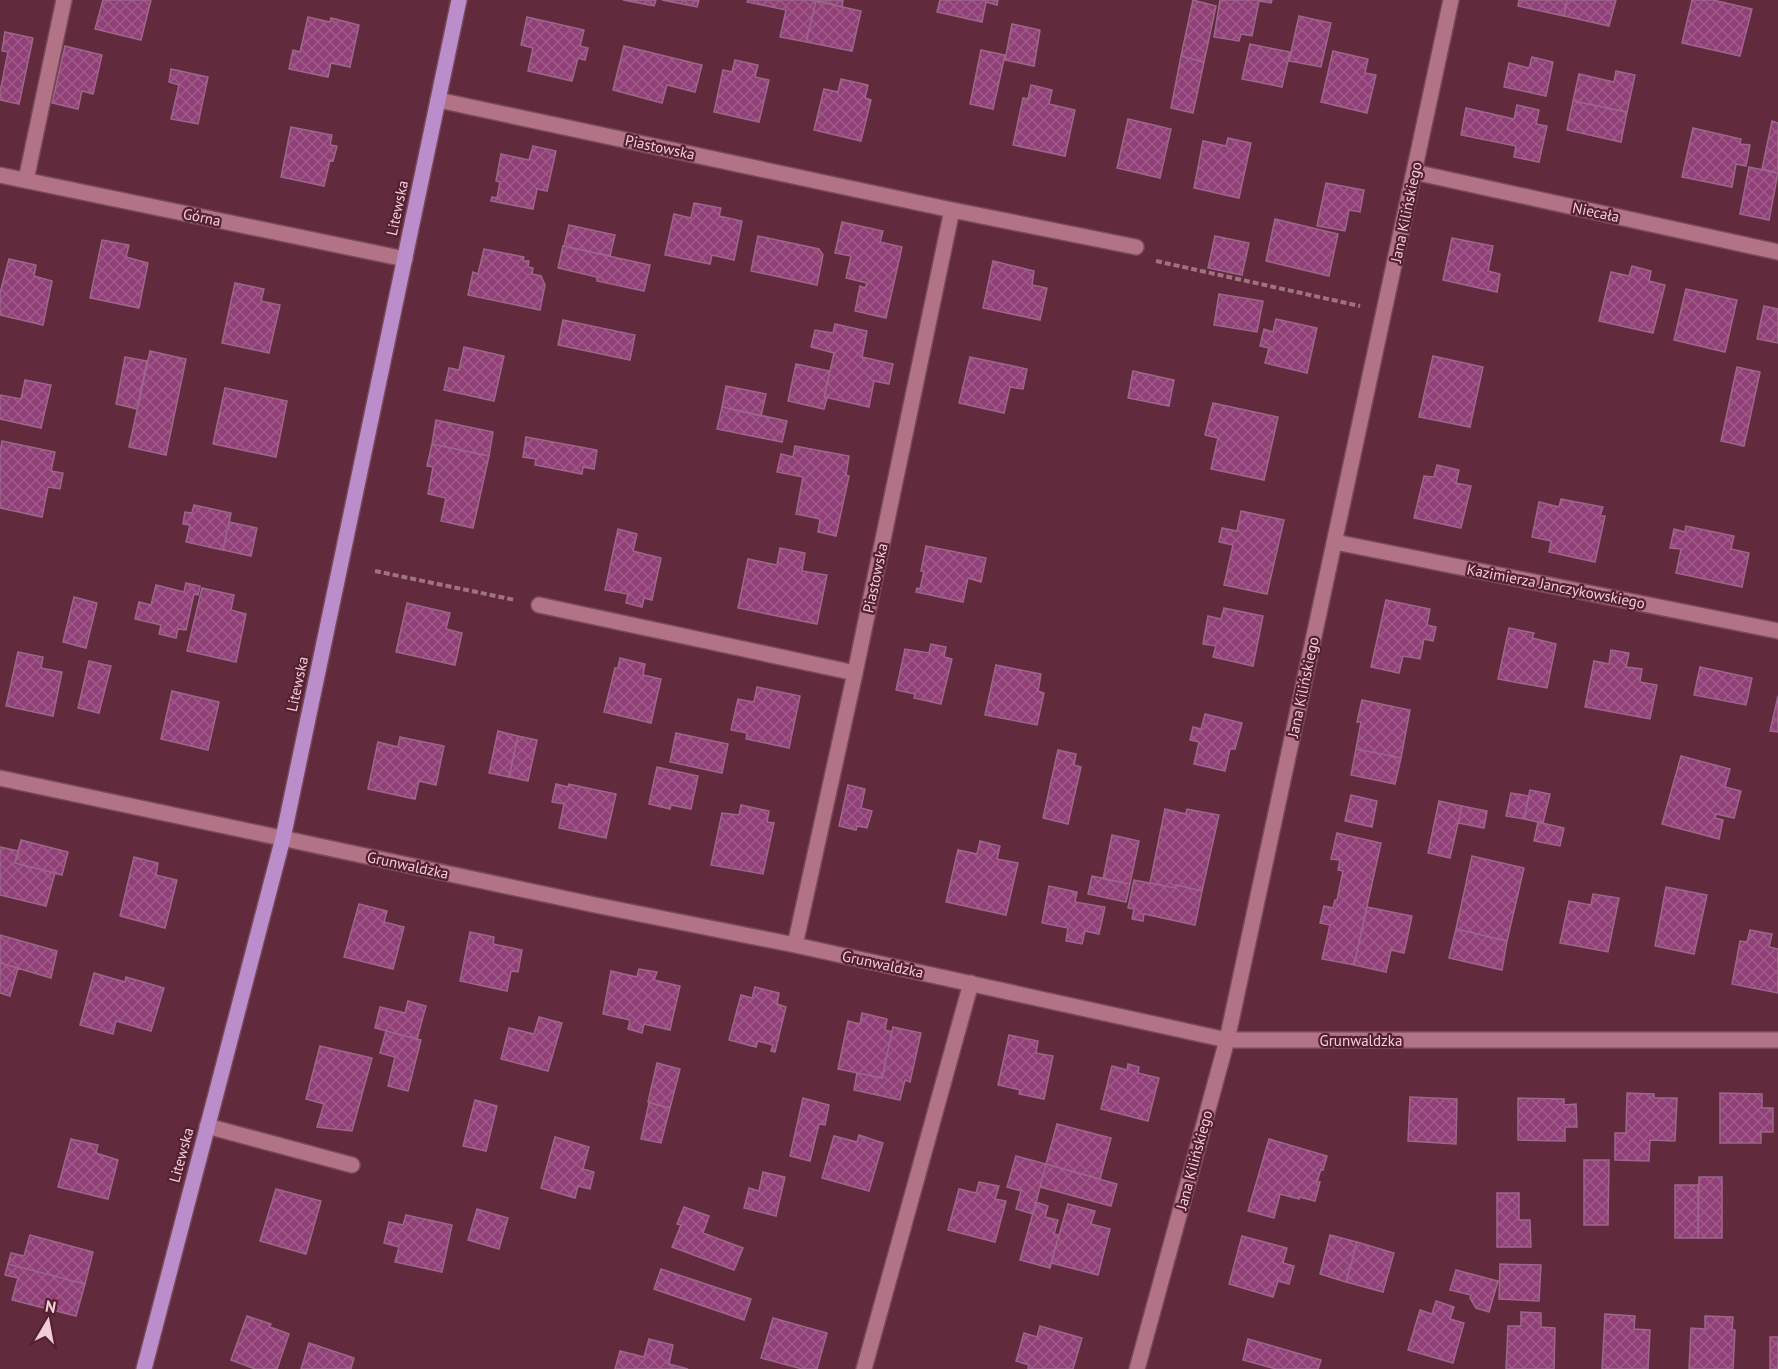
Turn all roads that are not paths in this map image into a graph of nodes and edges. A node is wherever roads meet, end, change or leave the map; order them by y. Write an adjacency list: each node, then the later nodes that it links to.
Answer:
1 (64, 0): 7 (street)
2 (459, 0): 4 (main road, Litewska)
3 (1451, 0): 5 (street, Jana Kilińskiego)
4 (438, 100): 8 (street, Piastowska); 11 (main road, Litewska)
5 (1414, 172): 10 (street, Niecała); 12 (street, Jana Kilińskiego)
6 (0, 174): 7 (street, Górna)
7 (26, 180): 11 (street, Górna)
8 (951, 210): 9 (street, Piastowska); 15 (street, Piastowska)
9 (1136, 247)
10 (1778, 252)
11 (405, 259): 17 (main road, Litewska)
12 (1335, 542): 14 (street, Kazimierza Janczykowskiego); 20 (street, Jana Kilińskiego)
13 (539, 605): 15 (street)
14 (1778, 631)
15 (855, 673): 18 (street, Piastowska)
16 (0, 778): 17 (street, Grunwaldzka)
17 (284, 838): 18 (street, Grunwaldzka); 22 (main road, Litewska)
18 (795, 945): 19 (street, Grunwaldzka)
19 (971, 983): 20 (street, Grunwaldzka); 25 (street)
20 (1227, 1040): 21 (street, Grunwaldzka); 26 (street, Jana Kilińskiego)
21 (1778, 1040)
22 (207, 1126): 23 (street); 24 (main road, Litewska)
23 (352, 1165)
24 (144, 1369)
25 (864, 1369)
26 (1137, 1369)

